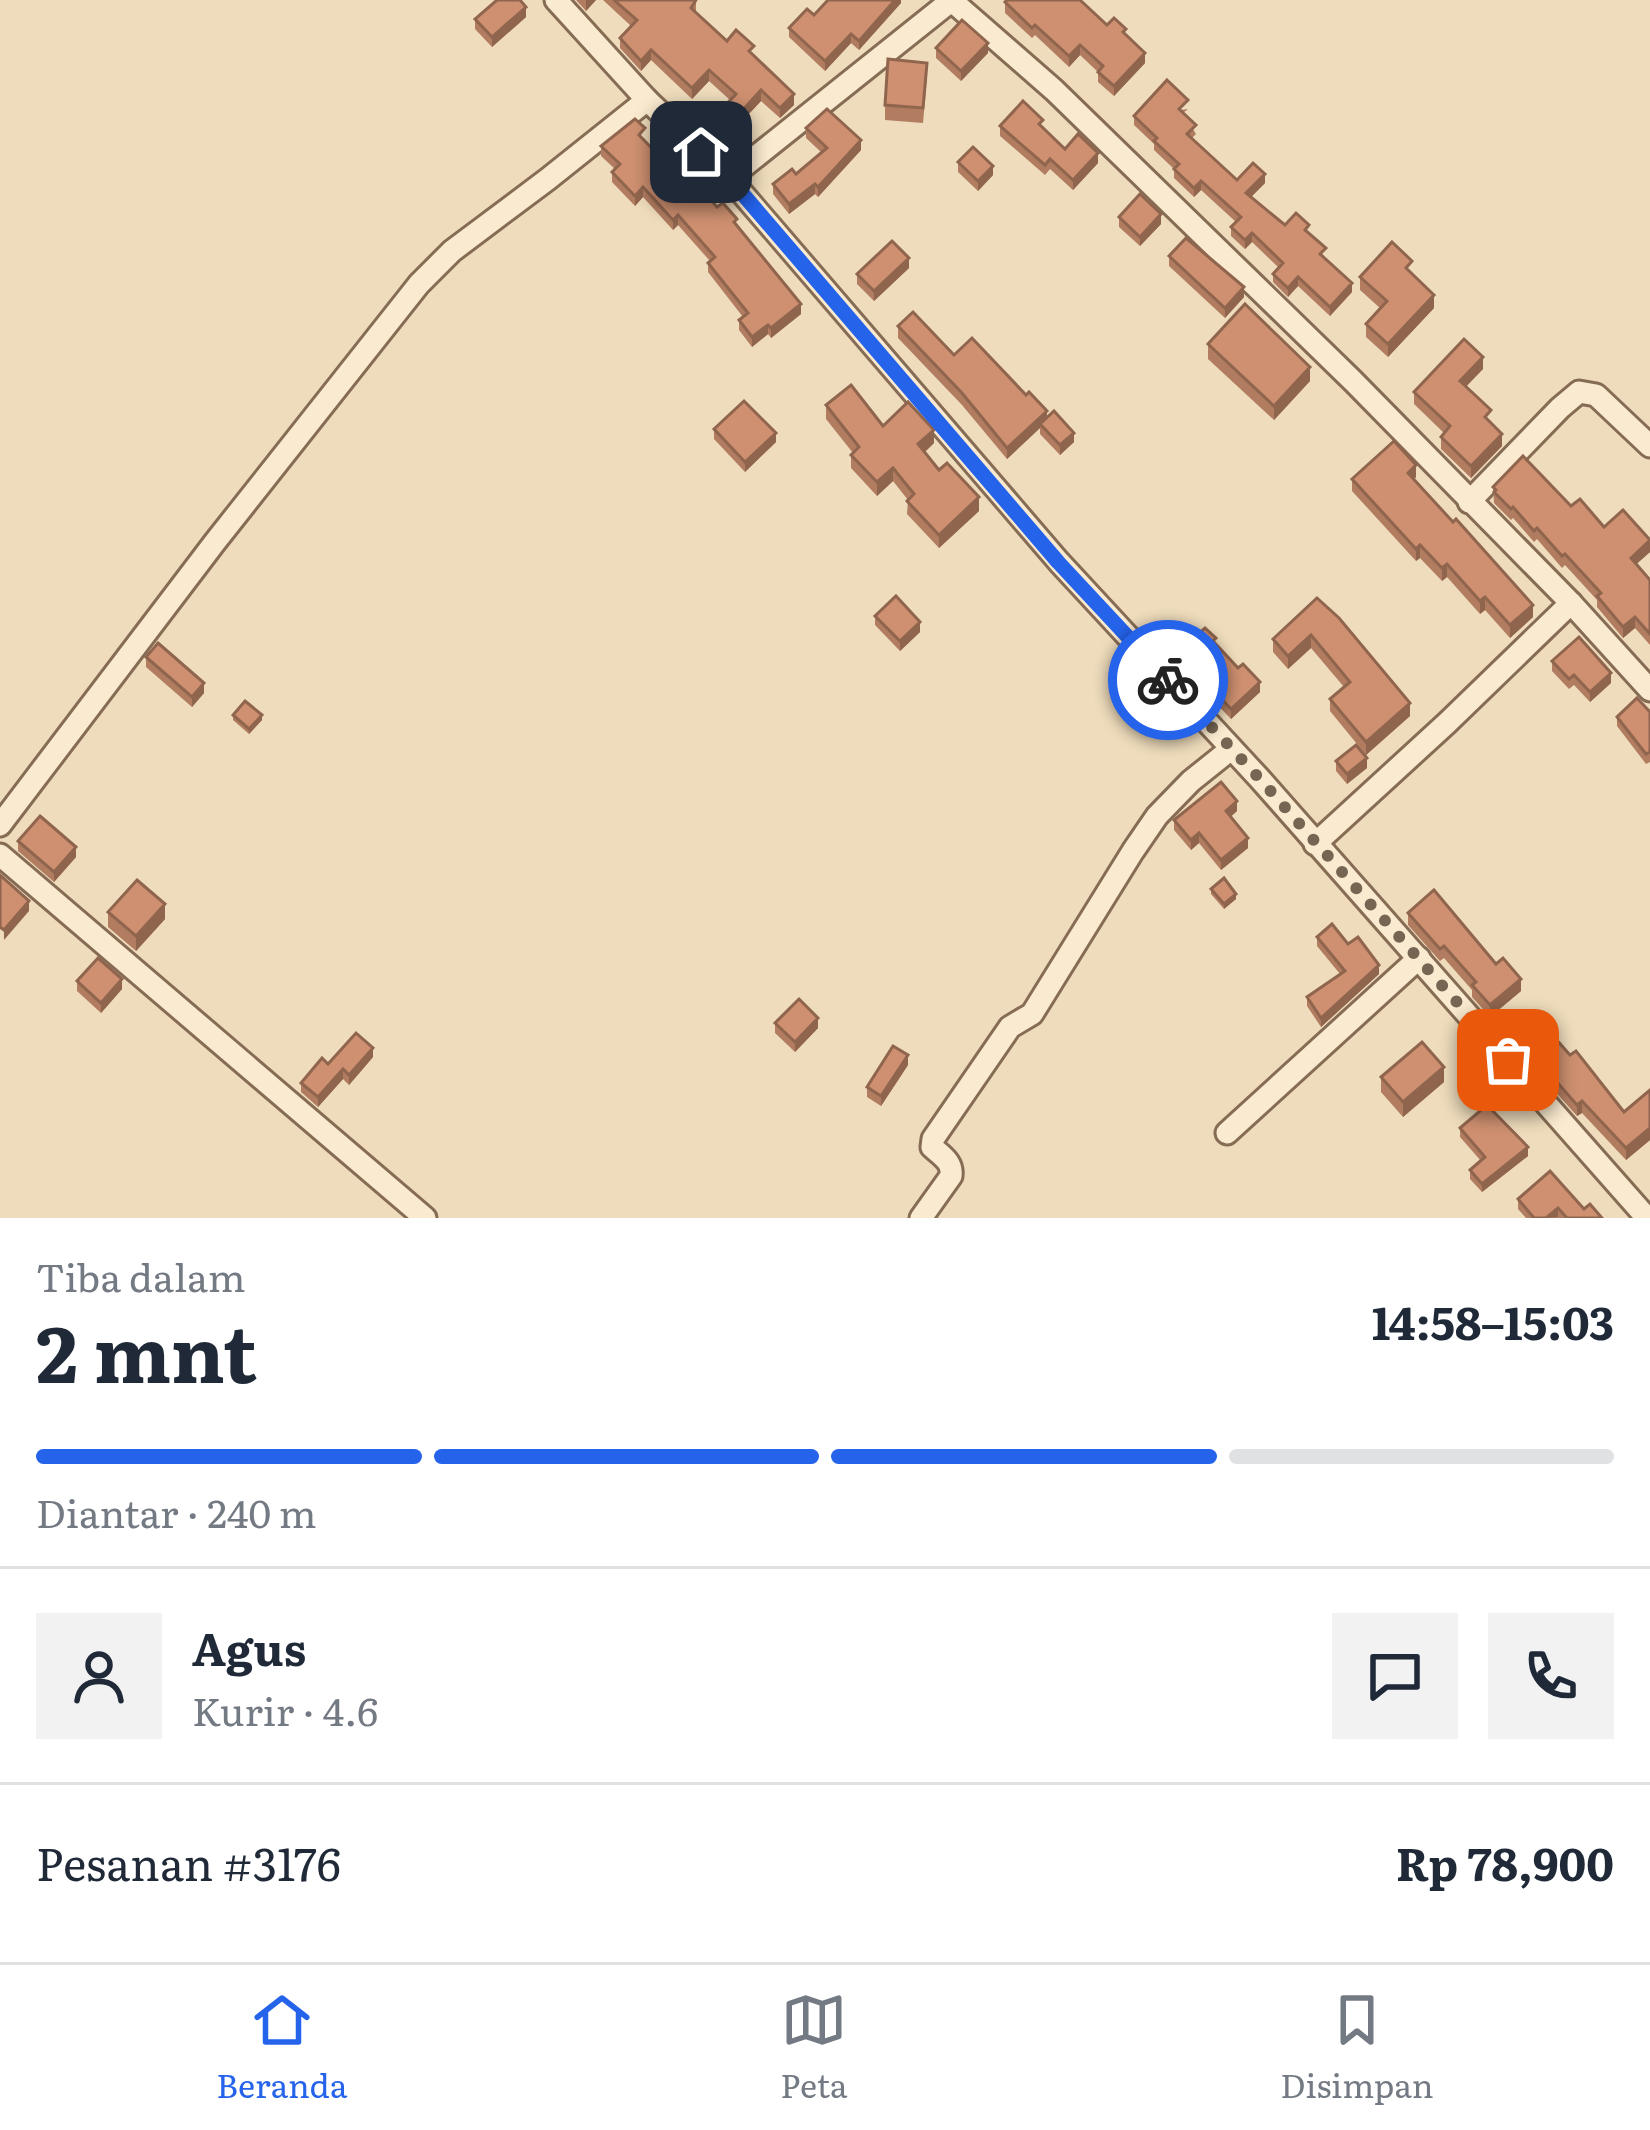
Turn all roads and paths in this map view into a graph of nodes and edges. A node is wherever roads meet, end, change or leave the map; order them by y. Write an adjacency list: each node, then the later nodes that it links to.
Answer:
1 (556, 0): 3 (street)
2 (952, 0): 4 (street); 6 (street)
3 (647, 100): 4 (street); 10 (street)
4 (729, 178): 9 (street)
5 (1650, 446): 6 (street)
6 (1469, 502): 7 (street)
7 (1571, 603): 8 (street); 11 (street)
8 (1650, 690)
9 (1231, 748): 11 (street); 16 (street)
10 (0, 825)
11 (1315, 844): 13 (street)
12 (0, 855): 15 (street)
13 (1419, 958): 14 (street); 17 (street)
14 (1227, 1132)
15 (425, 1218)
16 (921, 1218)
17 (1647, 1218)

